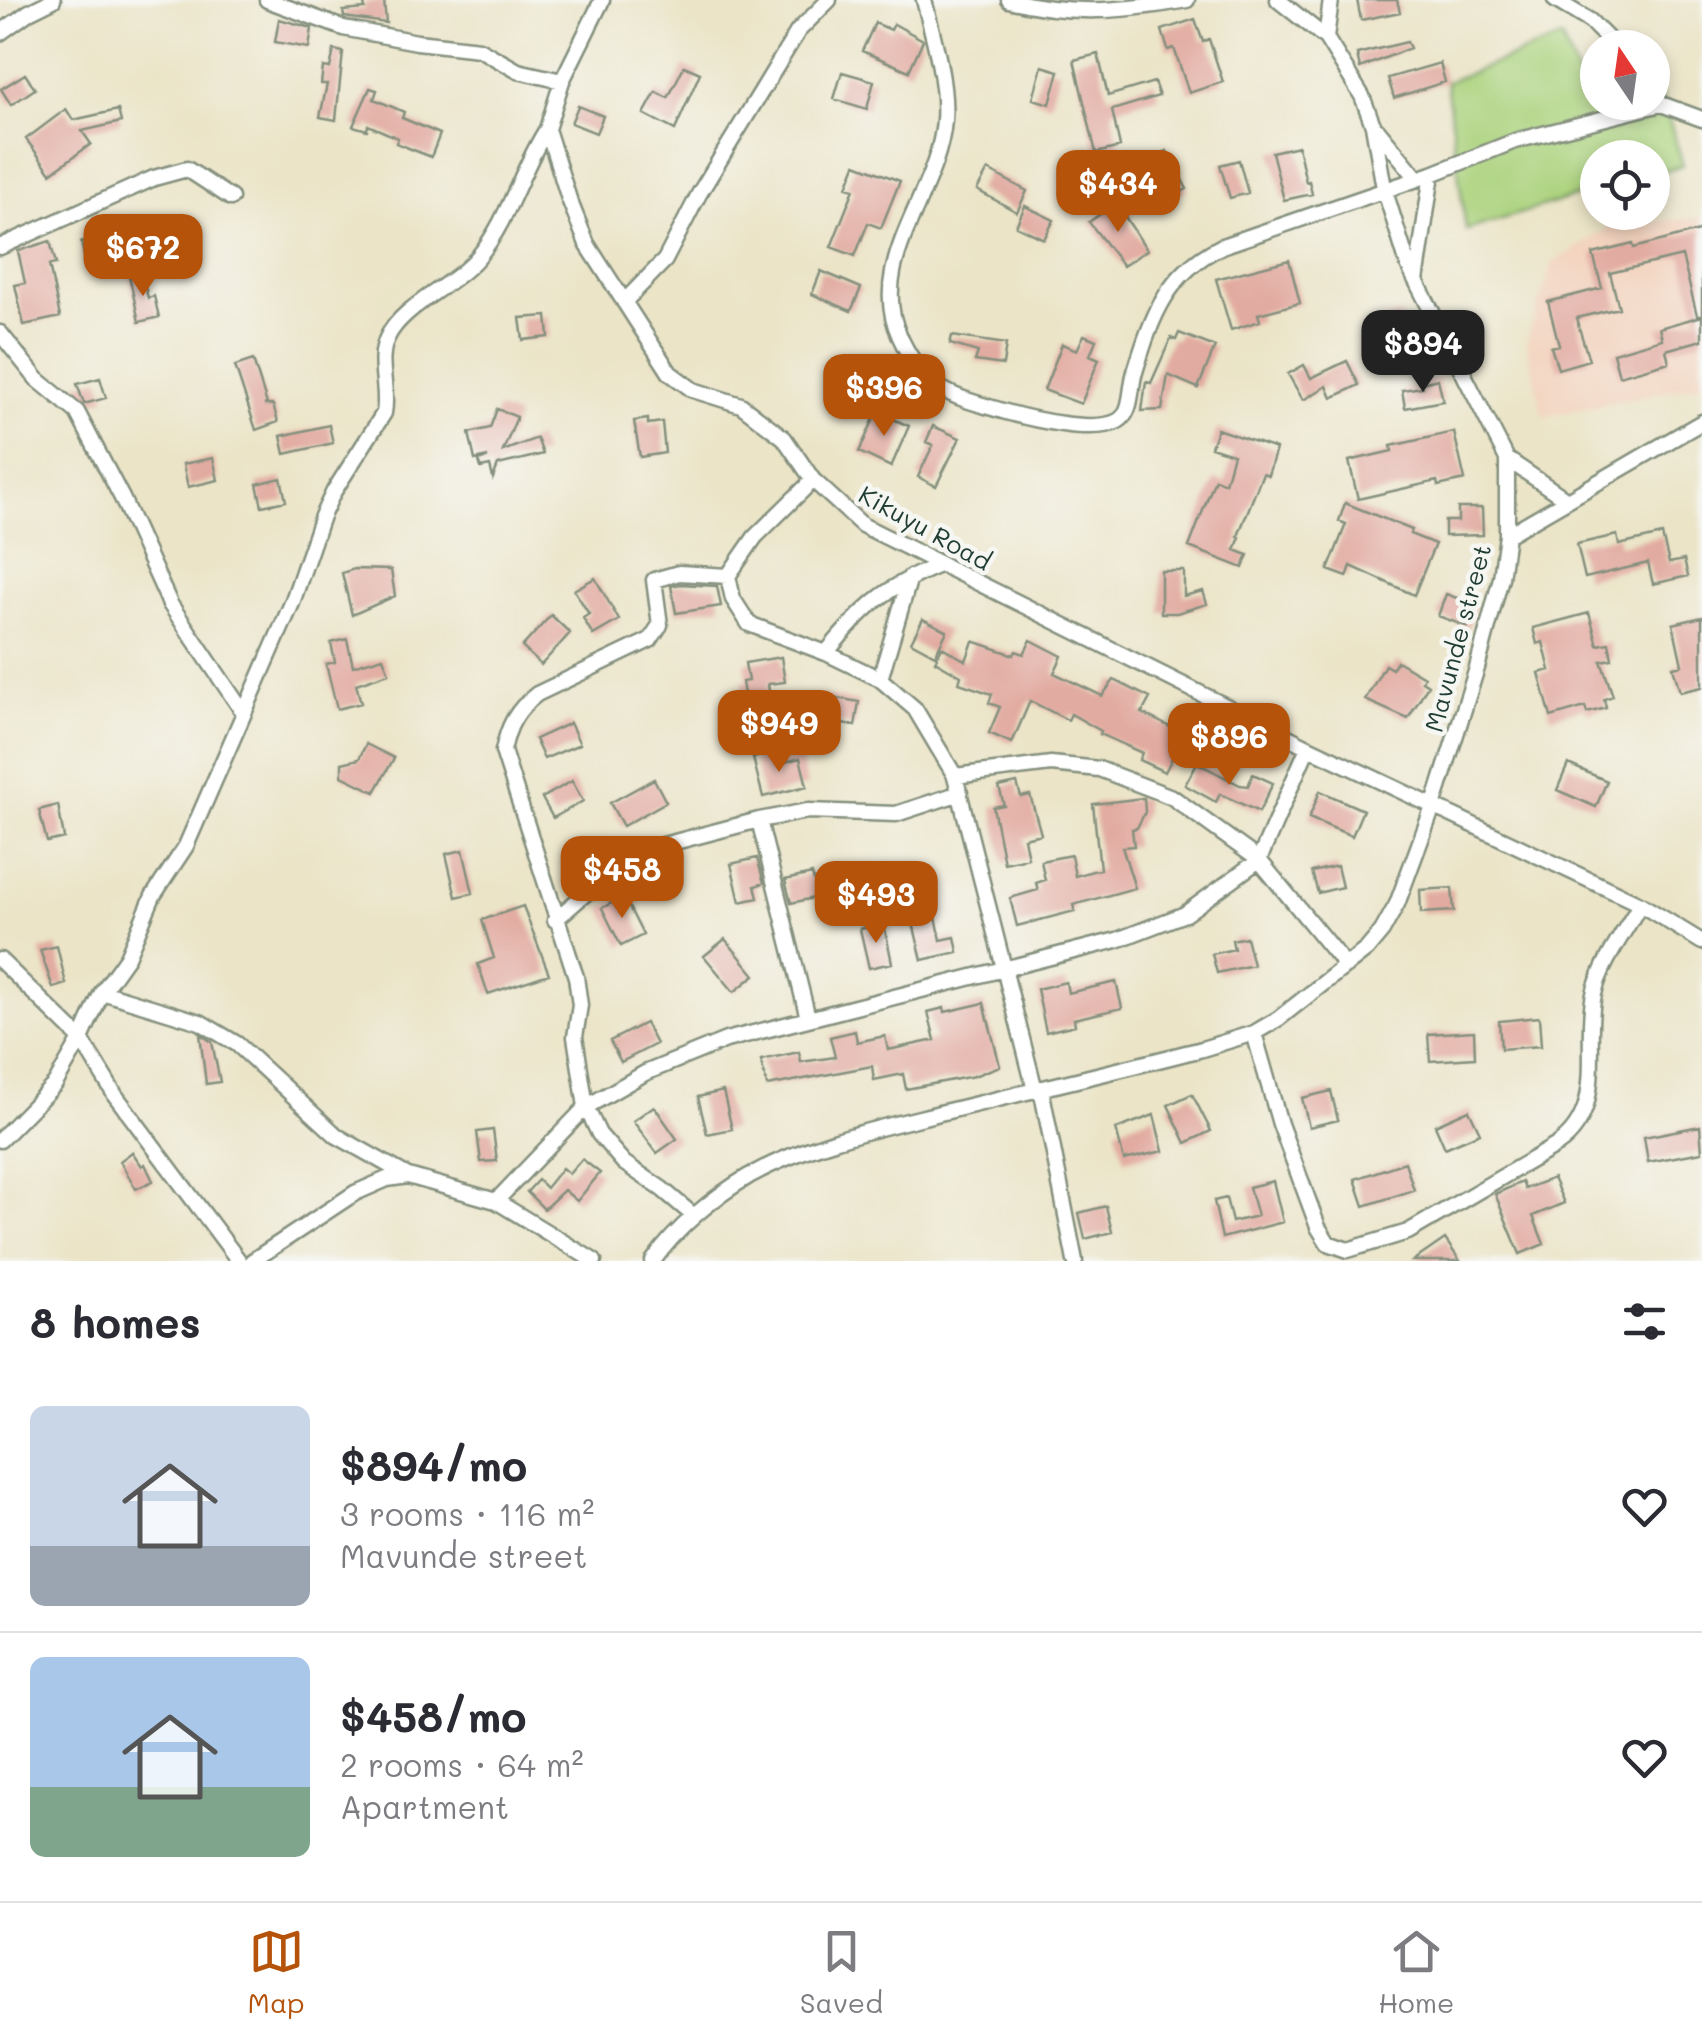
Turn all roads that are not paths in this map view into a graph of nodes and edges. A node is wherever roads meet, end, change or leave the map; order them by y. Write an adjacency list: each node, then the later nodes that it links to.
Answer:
1 (52, 0): 12 (street)
2 (267, 0): 14 (street)
3 (602, 0): 14 (street)
4 (829, 0): 25 (street)
5 (924, 0): 21 (street)
6 (1008, 0): 7 (street)
7 (1187, 0)
8 (1278, 0): 13 (street, Mavunde street)
9 (1330, 0): 13 (street)
10 (1554, 0): 11 (street)
11 (1599, 30)
12 (0, 32)
13 (1326, 38): 18 (street, Mavunde street)
14 (562, 81): 19 (street)
15 (1670, 104): 16 (street)
16 (1702, 119)
17 (1584, 120): 20 (street)
18 (1373, 125): 20 (street); 21 (street, Mavunde street)
19 (547, 129): 25 (street, Kikuyu Road); 37 (street)
20 (1424, 176): 21 (street); 24 (street)
21 (1384, 188): 24 (street, Mavunde street)
22 (230, 198): 23 (street)
23 (0, 247)
24 (1416, 282): 28 (street, Mavunde street)
25 (624, 302): 29 (street, Kikuyu Road)
26 (0, 333): 37 (street)
27 (1702, 422): 30 (street)
28 (1506, 460): 30 (street); 31 (street, Mavunde street)
29 (814, 480): 32 (street, Kikuyu Road); 33 (street)
30 (1567, 500): 31 (street)
31 (1508, 535): 41 (street, Mavunde street)
32 (939, 564): 34 (street); 38 (street, Kikuyu Road)
33 (728, 576): 35 (street); 45 (street)
34 (910, 577): 35 (street); 36 (street)
35 (826, 652): 36 (street)
36 (880, 679): 39 (street)
37 (243, 712): 50 (street)
38 (1308, 747): 41 (street, Kikuyu Road); 43 (street)
39 (955, 776): 40 (street); 43 (street)
40 (960, 793): 42 (street); 49 (street)
41 (1433, 808): 44 (street, Kikuyu Road); 48 (street, Mavunde street)
42 (759, 820): 45 (street); 51 (street)
43 (1259, 860): 48 (street); 49 (street)
44 (1640, 904): 46 (street, Kikuyu Road); 52 (street)
45 (556, 920): 55 (street)
46 (1702, 942)
47 (0, 960): 53 (street)
48 (1346, 966): 52 (street, Mavunde street)
49 (1004, 969): 51 (street); 54 (street)
50 (102, 992): 53 (street); 57 (street)
51 (808, 1018): 55 (street)
52 (1254, 1034): 54 (street, Mavunde street)
53 (80, 1038): 56 (street); 60 (street)
54 (1038, 1089): 59 (street, Mavunde street); 64 (street)
55 (586, 1108): 58 (street); 59 (street)
56 (0, 1140)
57 (408, 1176): 58 (street); 61 (street)
58 (496, 1201): 62 (street)
59 (694, 1216): 63 (street, Mavunde street)
60 (239, 1261)
61 (252, 1261)
62 (594, 1261)
63 (654, 1261)
64 (1075, 1261)

